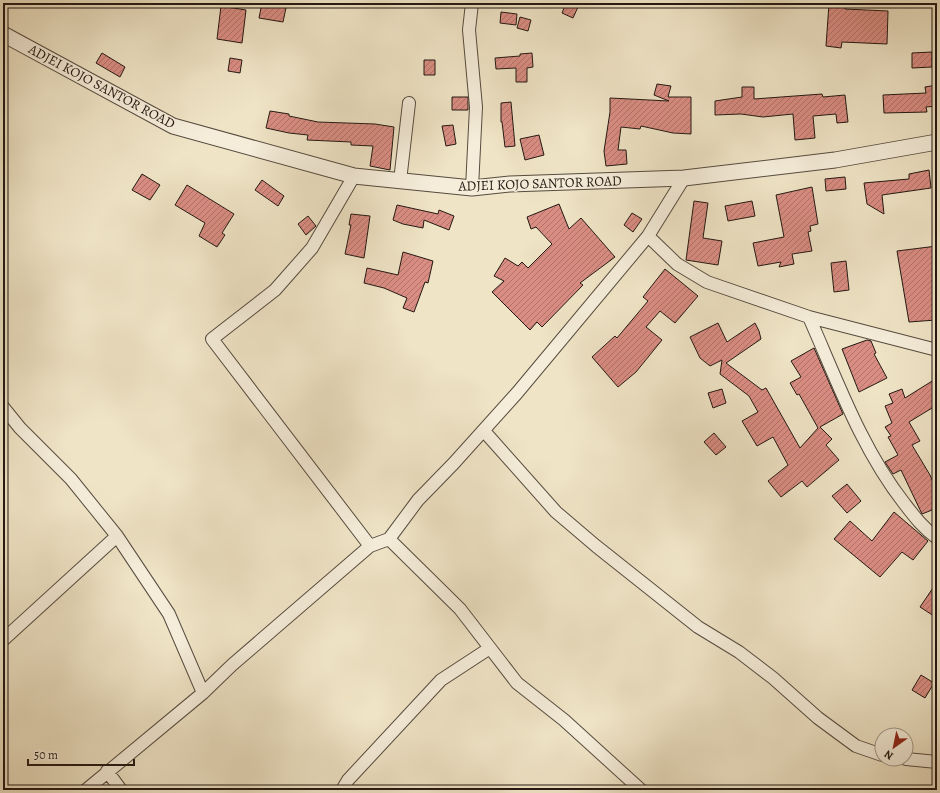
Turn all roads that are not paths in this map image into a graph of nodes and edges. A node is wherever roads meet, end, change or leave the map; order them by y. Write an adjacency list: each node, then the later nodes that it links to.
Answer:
1 (472, 3): 8 (street)
2 (3, 34): 5 (street, ADJEI KOJO SANTOR ROAD)
3 (409, 103): 7 (street)
4 (937, 142): 6 (street, ADJEI KOJO SANTOR ROAD)
5 (354, 176): 7 (street, ADJEI KOJO SANTOR ROAD); 17 (street)
6 (684, 178): 8 (street, ADJEI KOJO SANTOR ROAD); 9 (street)
7 (400, 181): 8 (street, ADJEI KOJO SANTOR ROAD)
8 (472, 188)
9 (648, 236): 10 (street); 13 (street)
10 (808, 317): 11 (street); 15 (street)
11 (937, 350)
12 (3, 407): 14 (street)
13 (484, 431): 16 (street); 21 (street)
14 (117, 536): 18 (street); 20 (street)
15 (937, 538)
16 (389, 539): 17 (street); 19 (street)
17 (370, 546): 20 (street)
18 (3, 640)
19 (490, 648): 27 (street); 28 (street)
20 (203, 693): 24 (street)
21 (874, 752)
22 (914, 759): 23 (street)
23 (937, 762)
24 (108, 771): 25 (street); 26 (street)
25 (86, 790)
26 (121, 790)
27 (342, 790)
28 (641, 790)

